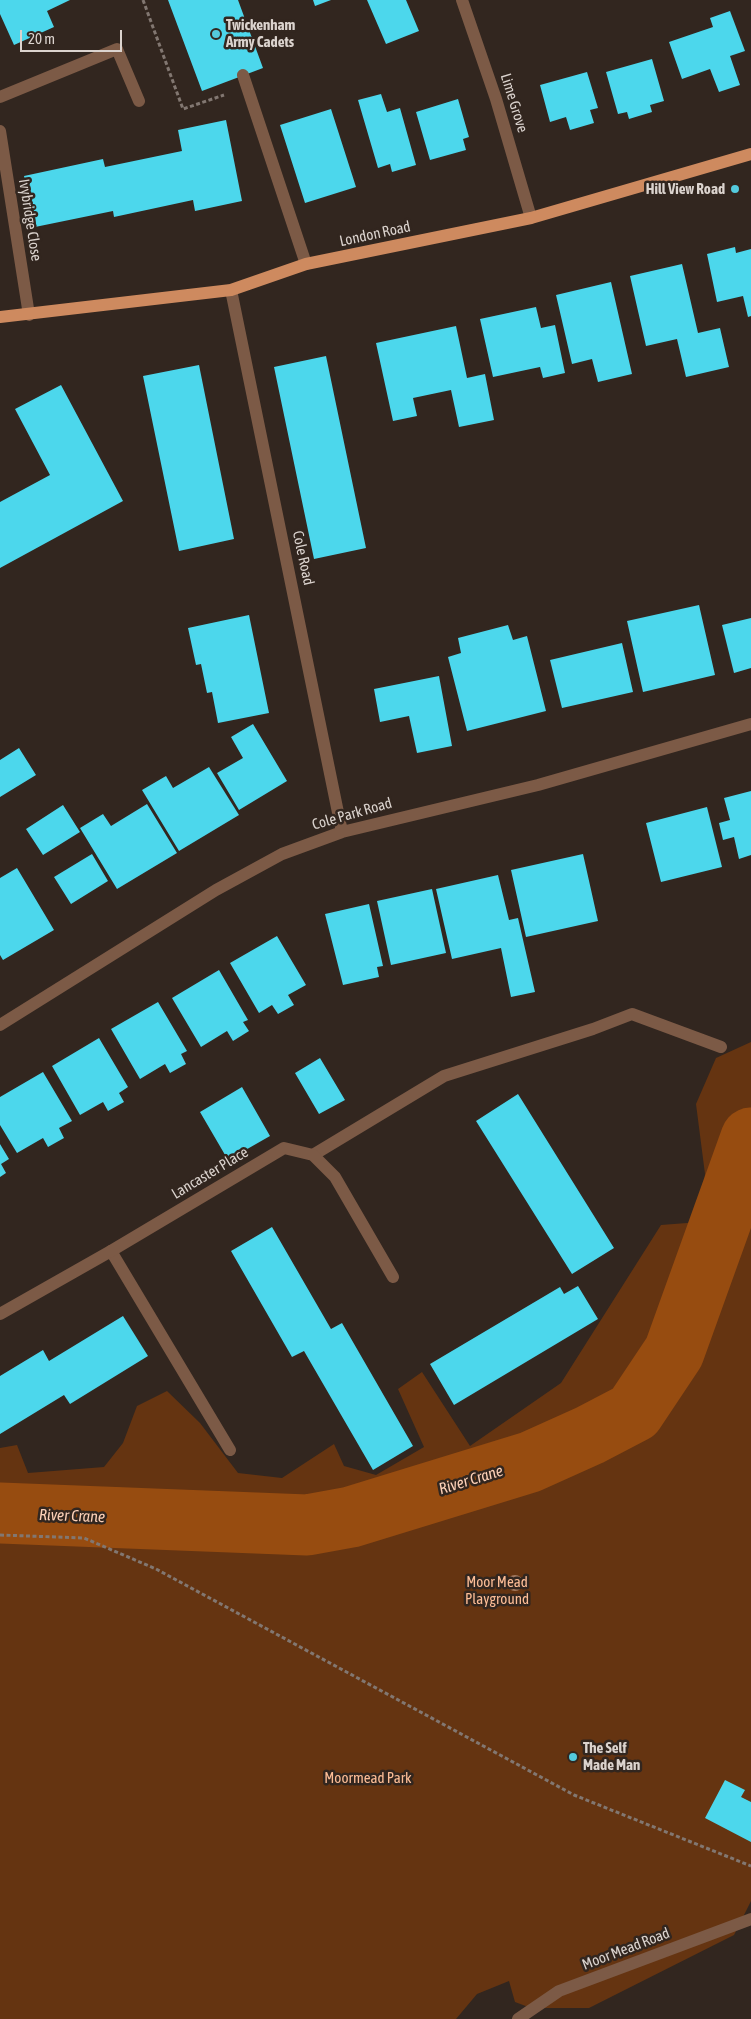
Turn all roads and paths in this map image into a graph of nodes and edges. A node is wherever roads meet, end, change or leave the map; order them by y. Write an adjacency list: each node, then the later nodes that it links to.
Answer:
1 (144, 0): 4 (path)
2 (462, 0): 9 (street, Lime Grove)
3 (243, 75): 10 (street)
4 (232, 93)
5 (0, 97): 6 (street)
6 (138, 101)
7 (0, 131): 12 (street, Ivybridge Close)
8 (751, 154): 9 (main road, London Road)
9 (531, 218): 10 (main road, London Road)
10 (306, 264): 11 (main road, London Road)
11 (231, 290): 12 (main road, London Road); 15 (street, Cole Road)
12 (29, 315): 13 (main road, London Road)
13 (0, 317)
14 (751, 724): 15 (street, Cole Park Road)
15 (342, 832): 16 (street, Cole Park Road)
16 (0, 1024)
17 (721, 1046): 18 (street)
18 (313, 1155): 19 (street, Lancaster Place); 20 (street)
19 (111, 1251): 21 (street, Lancaster Place); 22 (street)
20 (393, 1277)
21 (0, 1314)
22 (230, 1450)
23 (0, 1535): 24 (path)
24 (751, 1866)
25 (751, 1919): 26 (street, Moor Mead Road)
26 (518, 2019)

